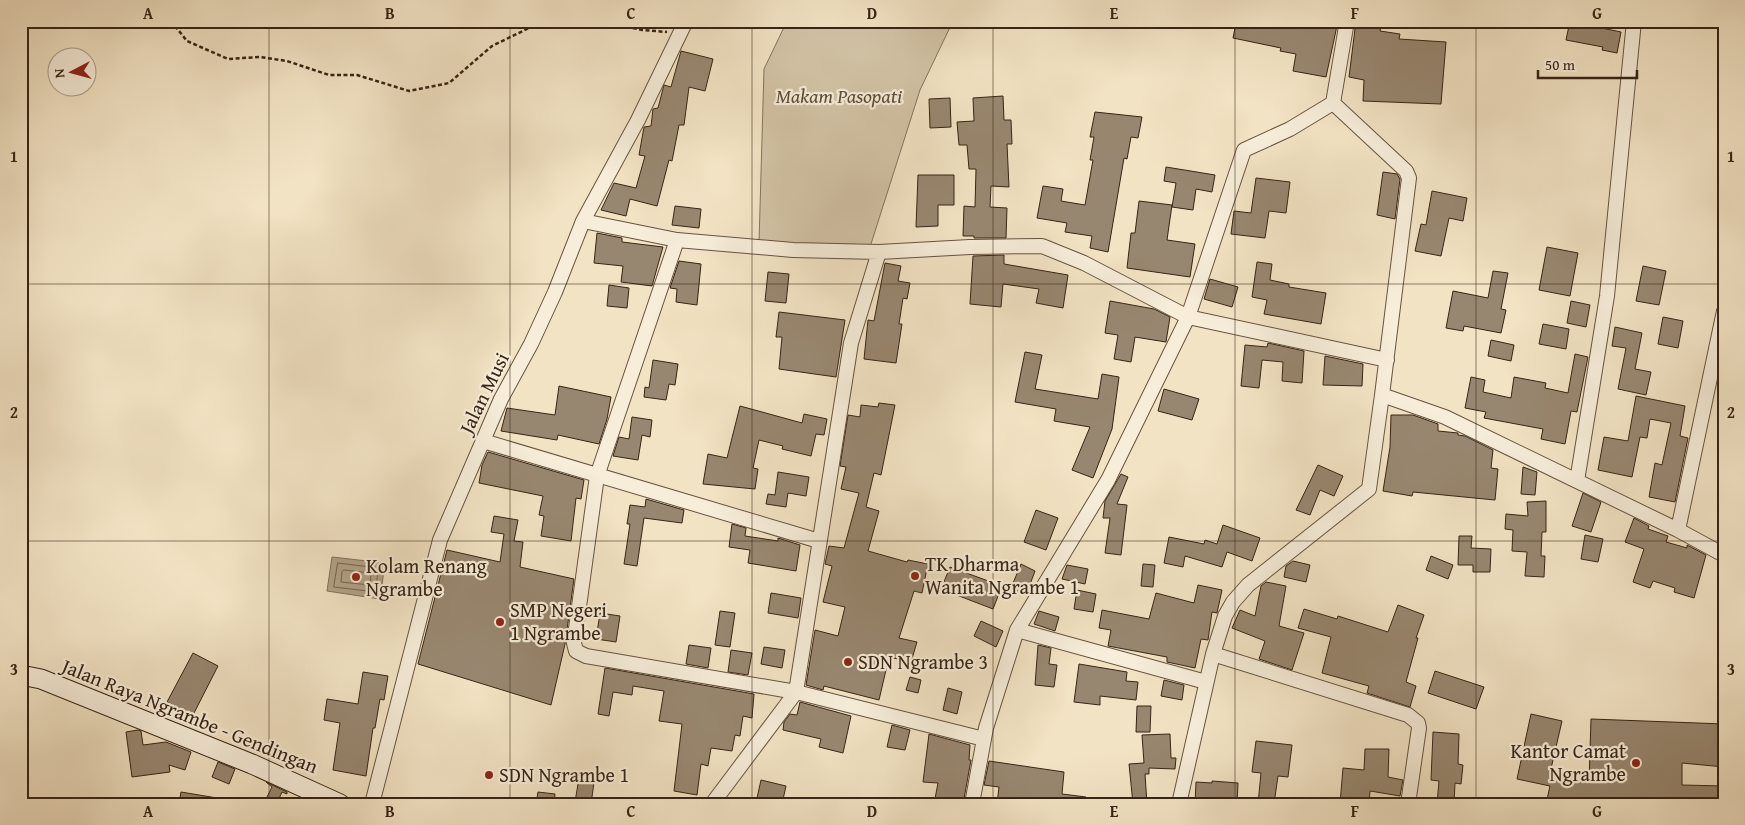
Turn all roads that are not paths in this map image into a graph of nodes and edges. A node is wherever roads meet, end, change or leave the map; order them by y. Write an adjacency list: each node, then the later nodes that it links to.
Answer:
1 (1348, 21): 4 (street)
2 (1634, 21): 14 (street)
3 (683, 27): 5 (street, Jalan Musi)
4 (1333, 103): 9 (street); 10 (street)
5 (584, 221): 6 (street); 12 (street, Jalan Musi)
6 (676, 240): 7 (street); 13 (street)
7 (879, 252): 9 (street); 16 (street)
8 (1724, 311): 15 (street)
9 (1188, 317): 10 (street); 18 (street)
10 (1387, 360): 11 (street)
11 (1382, 395): 14 (street); 19 (street)
12 (483, 441): 13 (street); 25 (street, Jalan Musi)
13 (597, 476): 16 (street); 22 (street)
14 (1577, 481): 15 (street)
15 (1678, 530): 17 (street)
16 (819, 541): 22 (street)
17 (1724, 555)
18 (1017, 630): 21 (street); 23 (street)
19 (1213, 654): 21 (street); 29 (street)
20 (21, 675): 24 (main road, Jalan Raya Ngrambe - Gendingan)
21 (1206, 682): 28 (street)
22 (796, 692): 23 (street); 26 (street)
23 (984, 739): 27 (street)
24 (340, 804)
25 (372, 804)
26 (712, 804)
27 (972, 804)
28 (1179, 804)
29 (1408, 804)

